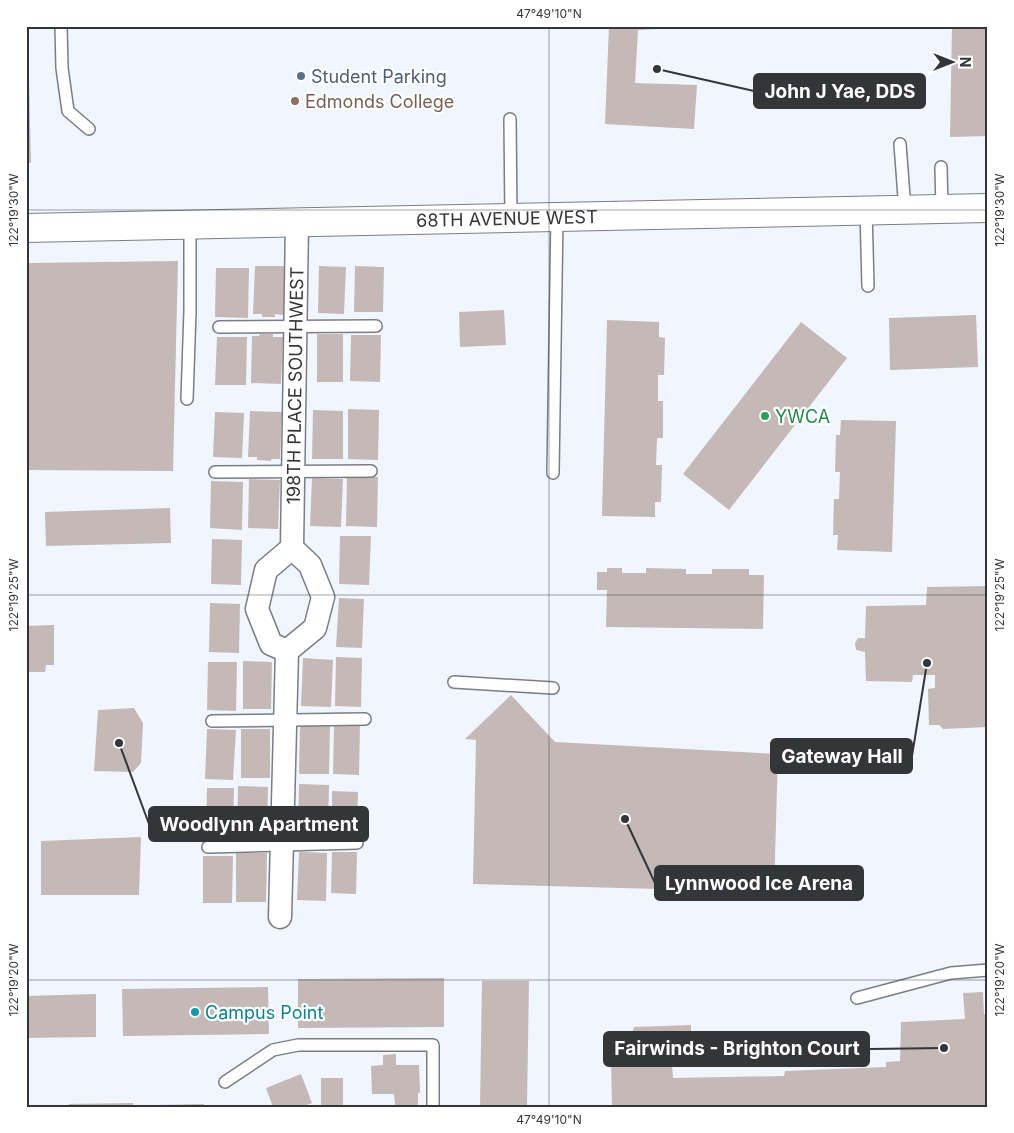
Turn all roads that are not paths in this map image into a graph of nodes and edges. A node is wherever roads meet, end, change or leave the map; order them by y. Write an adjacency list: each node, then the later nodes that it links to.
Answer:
1 (61, 26): 3 (lane)
2 (510, 120): 11 (lane)
3 (89, 129)
4 (900, 144): 9 (lane)
5 (941, 167): 7 (lane)
6 (988, 208): 7 (street, 68TH AVENUE WEST)
7 (942, 209): 9 (street, 68TH AVENUE WEST)
8 (866, 210): 9 (street, 68TH AVENUE WEST); 10 (street, 68TH AVENUE WEST); 15 (lane)
9 (905, 210)
10 (557, 217): 11 (street, 68TH AVENUE WEST); 23 (lane)
11 (511, 218): 12 (street, 68TH AVENUE WEST)
12 (296, 222): 13 (street, 68TH AVENUE WEST); 16 (street, 198TH PLACE SOUTHWEST)
13 (190, 224): 14 (street, 68TH AVENUE WEST); 19 (lane)
14 (26, 228)
15 (868, 286)
16 (295, 326): 17 (lane); 18 (lane); 22 (street, 198TH PLACE SOUTHWEST)
17 (376, 326)
18 (219, 327)
19 (187, 399)
20 (372, 471): 22 (lane)
21 (215, 472): 22 (lane)
22 (293, 472): 24 (street, 198TH PLACE SOUTHWEST)
23 (553, 473)
24 (292, 548): 25 (street); 25 (street)
25 (287, 651): 30 (street)
26 (454, 682): 27 (lane)
27 (553, 688)
28 (365, 719): 30 (lane)
29 (212, 720): 30 (lane)
30 (285, 720): 32 (street)
31 (358, 843): 32 (lane)
32 (282, 845): 33 (lane); 34 (street)
33 (208, 847)
34 (280, 917)
35 (988, 970): 36 (lane)
36 (857, 998)
37 (225, 1082): 38 (lane)
38 (432, 1107)

